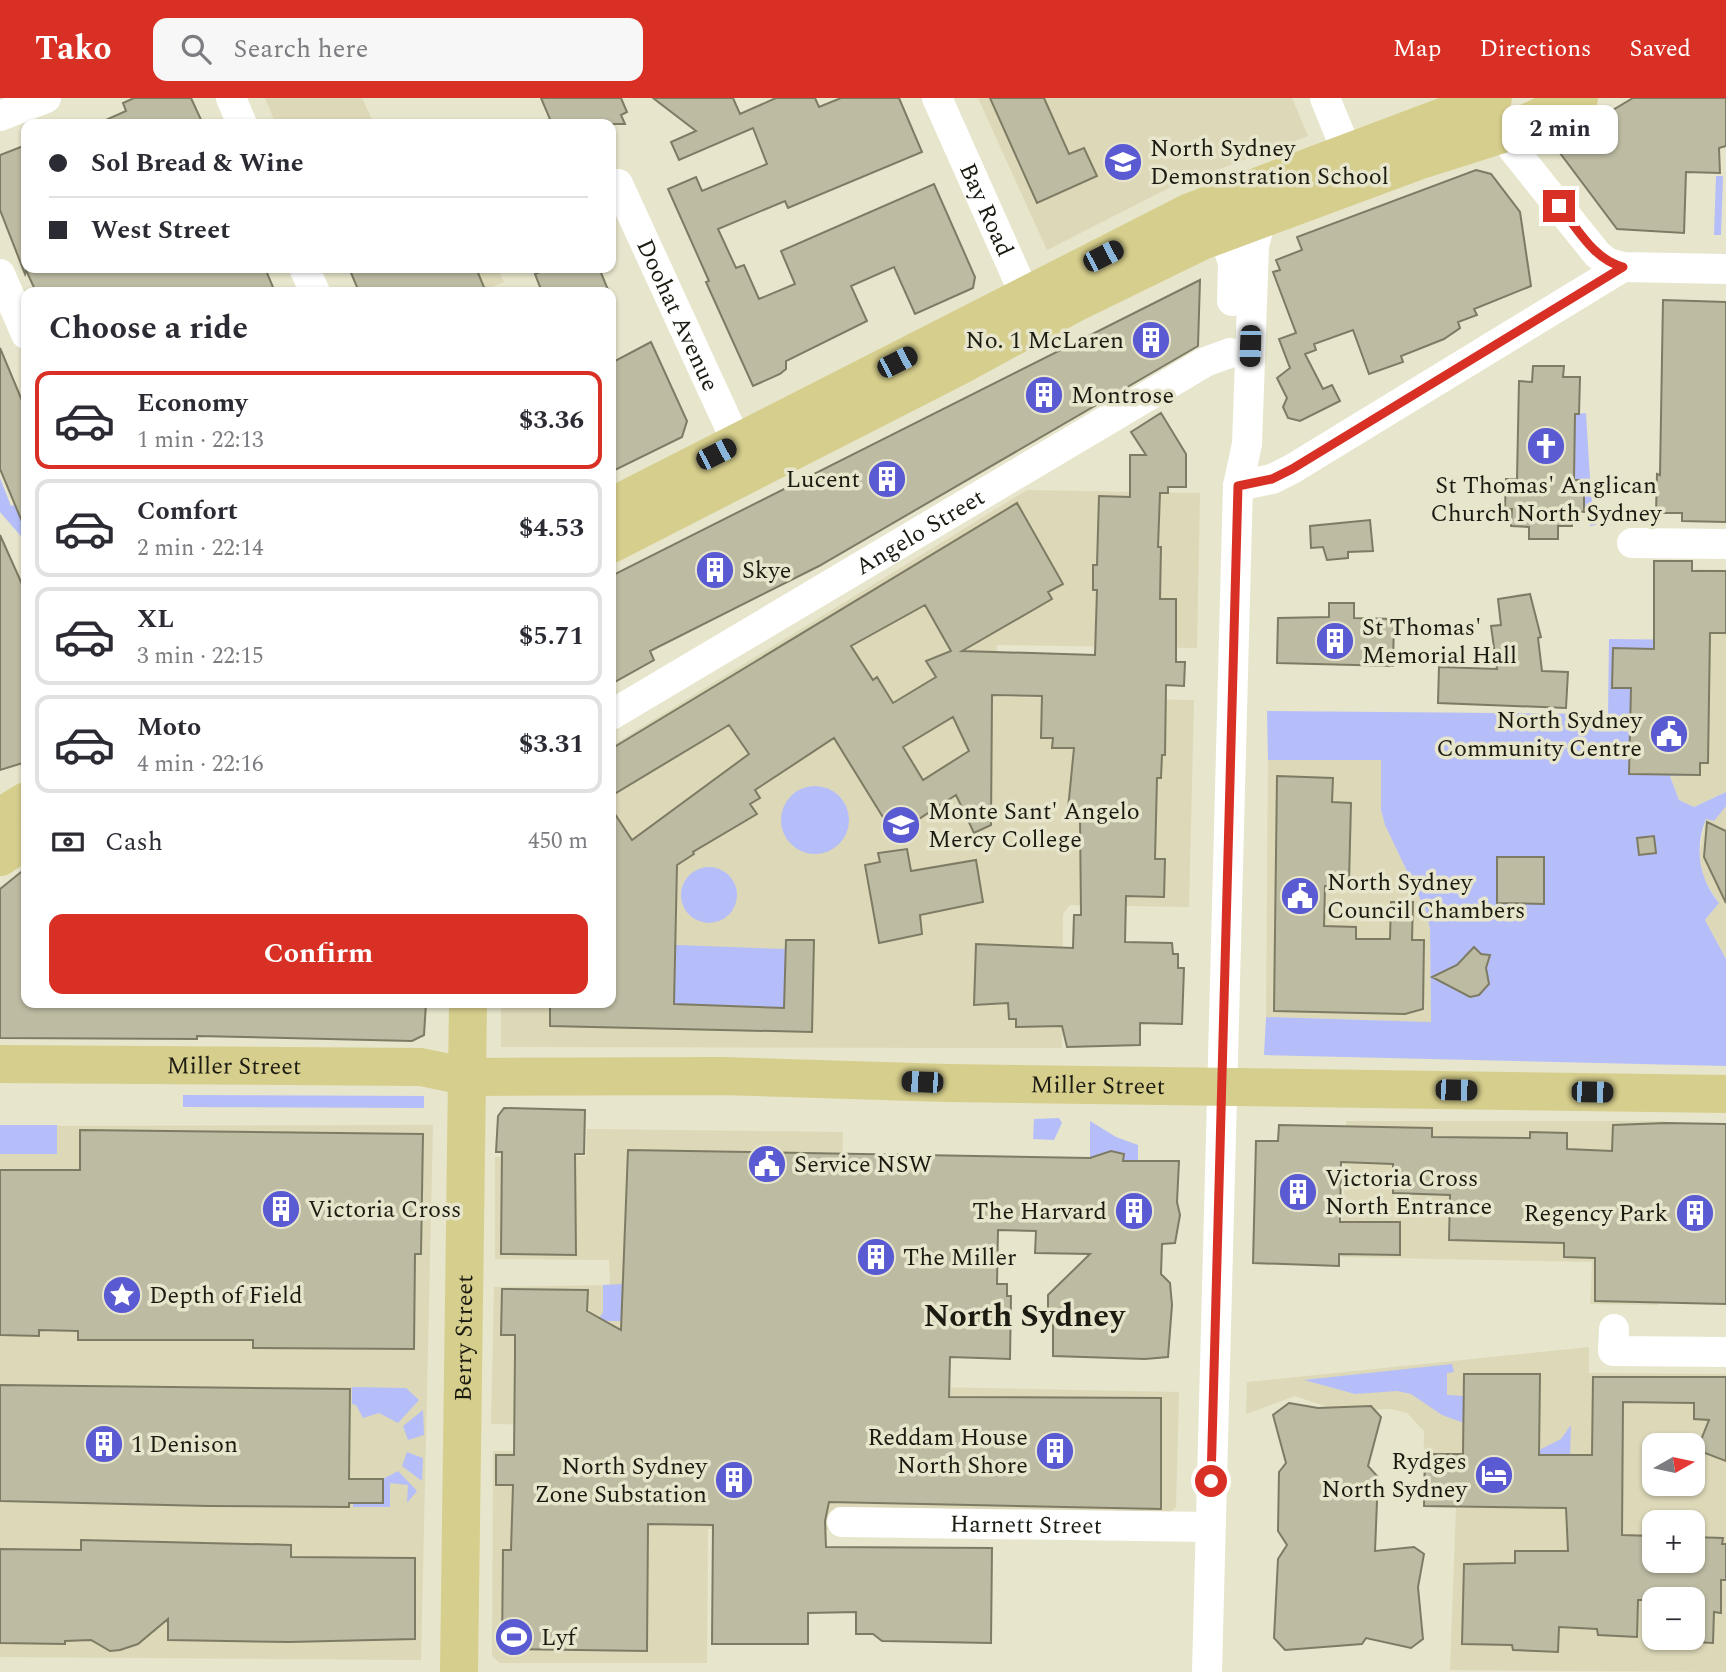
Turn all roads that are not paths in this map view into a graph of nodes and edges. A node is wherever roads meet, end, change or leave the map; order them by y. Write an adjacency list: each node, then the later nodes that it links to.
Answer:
1 (46, 98): 7 (street)
2 (231, 98): 8 (street)
3 (937, 98): 17 (street, Bay Road)
4 (1325, 98): 10 (street)
5 (1493, 98): 10 (main road)
6 (1580, 98): 9 (main road)
7 (0, 116)
8 (240, 119)
9 (1506, 133): 12 (main road); 14 (street)
10 (1347, 152): 12 (main road)
11 (618, 184): 20 (street, Doohat Avenue)
12 (1254, 203): 13 (main road); 17 (main road); 21 (street)
13 (1223, 232): 17 (main road); 19 (street)
14 (1623, 267): 15 (street); 21 (street)
15 (1726, 270)
16 (2, 281): 18 (street)
17 (1031, 309): 20 (main road); 23 (main road)
18 (21, 323)
19 (1230, 353): 21 (street); 26 (street, Angelo Street)
20 (737, 443): 22 (main road)
21 (1238, 486): 34 (street)
22 (616, 504)
23 (616, 541)
24 (1632, 543): 25 (street)
25 (1726, 544)
26 (616, 712)
27 (21, 804): 28 (main road)
28 (0, 817)
29 (21, 843): 30 (main road)
30 (0, 857)
31 (468, 1008): 33 (main road, Berry Street)
32 (0, 1065): 33 (main road, Miller Street)
33 (469, 1077): 34 (main road, Miller Street); 35 (main road, Miller Street); 41 (main road, Berry Street)
34 (1223, 1086): 36 (main road, Miller Street); 40 (street)
35 (0, 1088)
36 (1726, 1094)
37 (1614, 1329): 38 (street)
38 (1726, 1352)
39 (842, 1522): 40 (street, Harnett Street)
40 (1210, 1527): 42 (street)
41 (459, 1672)
42 (1207, 1672)

